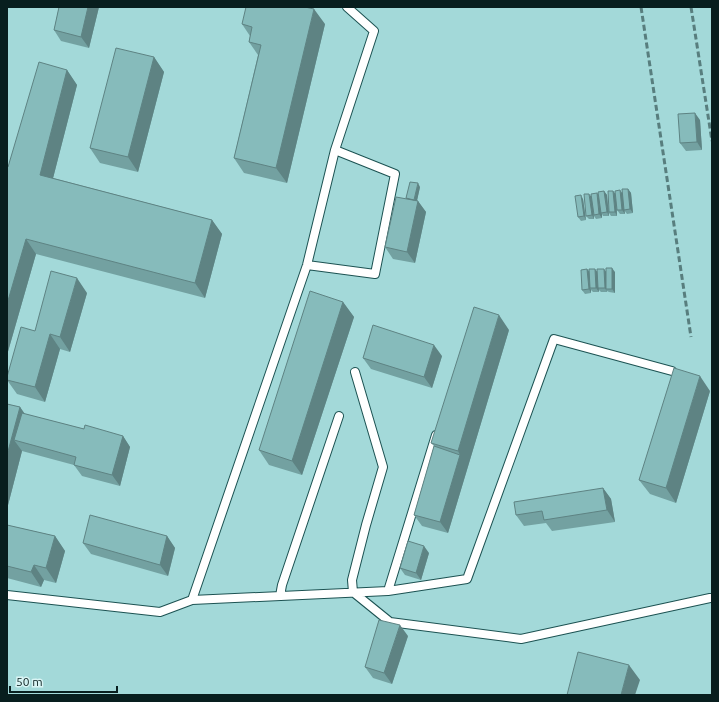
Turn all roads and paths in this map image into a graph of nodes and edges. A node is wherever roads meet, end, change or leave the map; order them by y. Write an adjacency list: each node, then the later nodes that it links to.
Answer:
1 (347, 7): 2 (lane)
2 (336, 150): 3 (lane); 3 (lane)
3 (307, 264): 13 (lane)
4 (672, 371): 8 (lane)
5 (355, 372): 9 (lane)
6 (339, 416): 11 (lane)
7 (440, 424): 8 (lane)
8 (388, 591): 9 (lane)
9 (353, 592): 11 (lane); 12 (lane)
10 (7, 595): 13 (lane)
11 (280, 596): 13 (lane)
12 (710, 598)
13 (192, 600)

